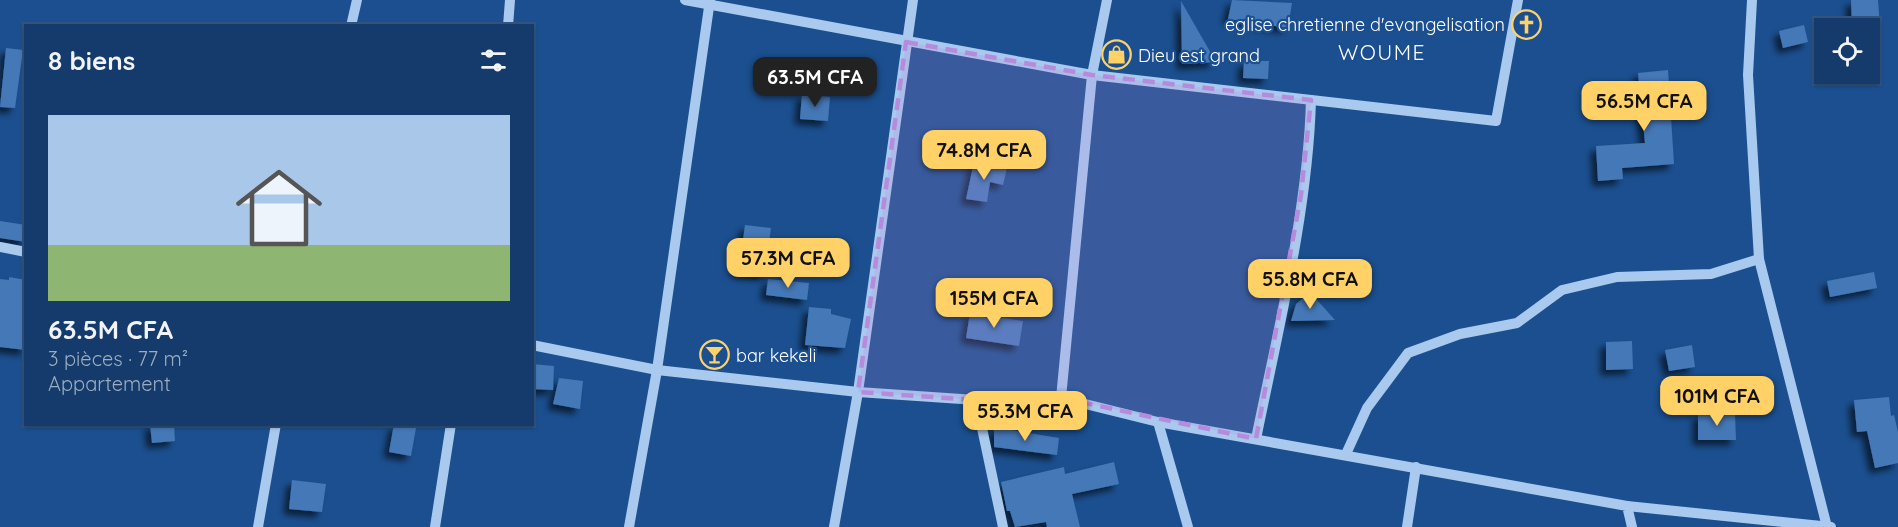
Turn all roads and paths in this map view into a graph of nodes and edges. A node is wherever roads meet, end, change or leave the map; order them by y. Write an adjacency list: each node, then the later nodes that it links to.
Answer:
1 (357, 0): 9 (street)
2 (510, 0): 10 (street)
3 (686, 0): 8 (street)
4 (913, 0): 11 (street)
5 (1107, 0): 12 (street)
6 (1518, 0): 13 (street)
7 (1752, 0): 16 (street)
8 (710, 2): 11 (street); 18 (street)
9 (351, 24)
10 (508, 24)
11 (906, 42): 12 (street); 19 (street)
12 (1092, 75): 13 (street); 20 (street)
13 (1311, 100): 25 (street)
14 (0, 247): 15 (street)
15 (24, 252)
16 (1759, 259): 26 (street); 37 (street)
17 (534, 345): 18 (street)
18 (657, 370): 19 (street); 31 (street)
19 (858, 392): 21 (street); 32 (street)
20 (1061, 398): 21 (street); 22 (street)
21 (976, 400): 33 (street)
22 (1158, 422): 25 (street); 34 (street)
23 (276, 426): 29 (street)
24 (451, 426): 30 (street)
25 (1256, 439): 26 (street)
26 (1346, 454): 27 (street)
27 (1416, 467): 28 (street); 35 (street)
28 (1627, 506): 36 (street); 37 (street)
29 (258, 527)
30 (435, 527)
31 (630, 527)
32 (834, 527)
33 (1003, 527)
34 (1188, 527)
35 (1407, 527)
36 (1632, 527)
37 (1828, 527)

